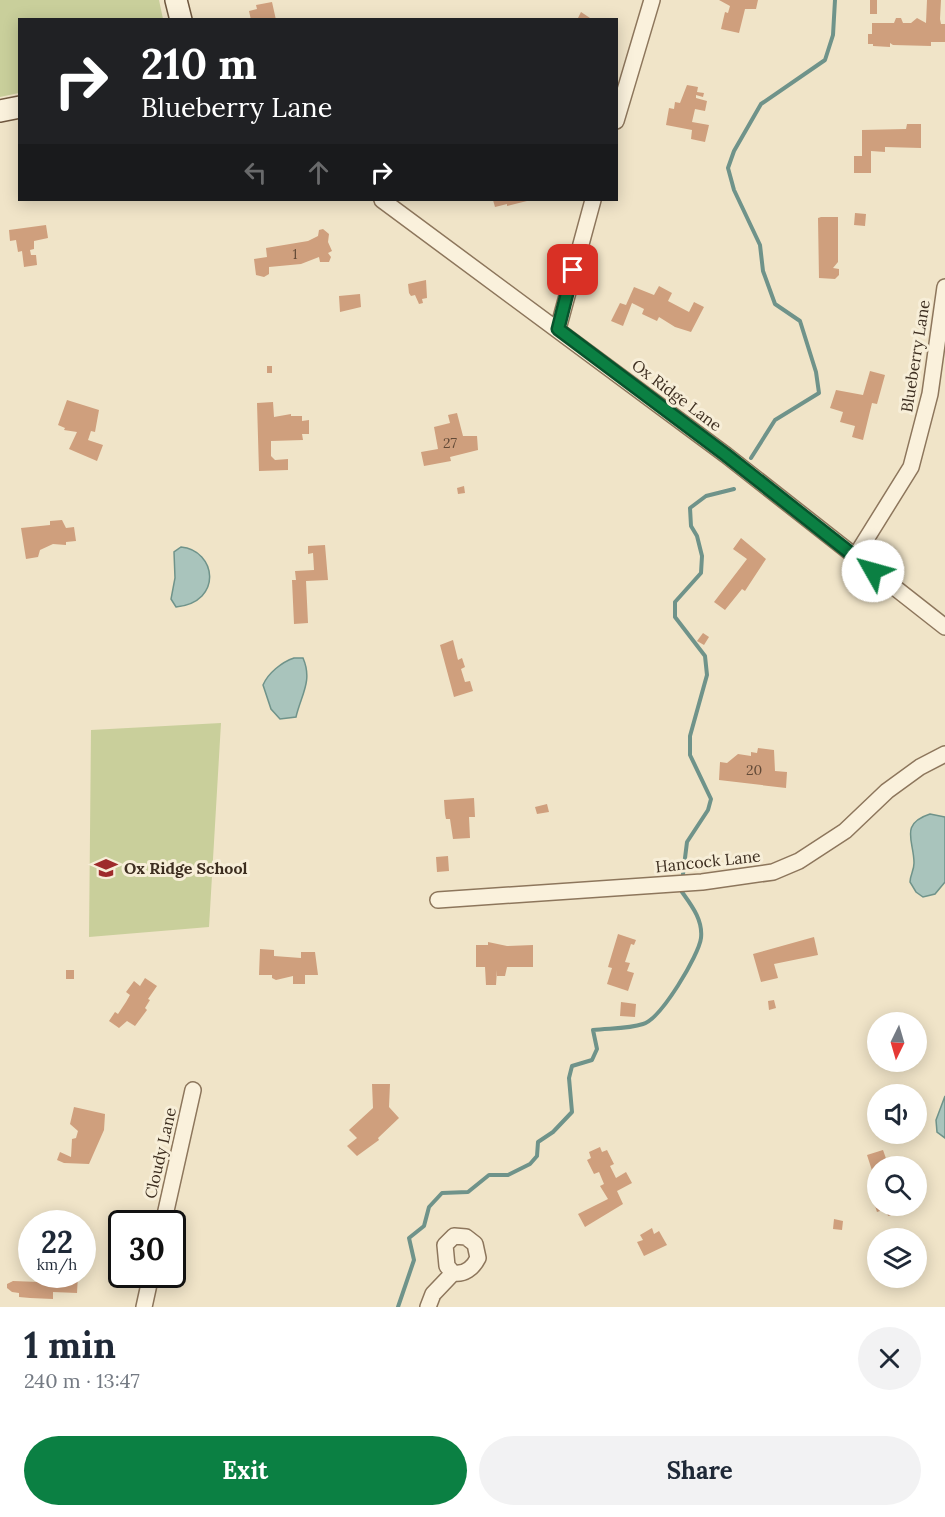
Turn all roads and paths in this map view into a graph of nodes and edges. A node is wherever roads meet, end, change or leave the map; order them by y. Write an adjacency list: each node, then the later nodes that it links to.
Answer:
1 (176, 0): 3 (main road)
2 (652, 0): 6 (street)
3 (180, 18)
4 (18, 108): 5 (main road)
5 (0, 111)
6 (618, 114)
7 (383, 201): 10 (street, Ox Ridge Lane)
8 (594, 201): 10 (street)
9 (945, 287): 11 (street, Blueberry Lane)
10 (558, 329): 11 (street, Ox Ridge Lane)
11 (855, 557): 12 (street, Ox Ridge Lane)
12 (945, 627)
13 (945, 754): 14 (street, Hancock Lane)
14 (438, 900)
15 (193, 1090): 16 (street, Cloudy Lane)
16 (166, 1210)
17 (453, 1273): 20 (street)
18 (149, 1288): 19 (street)
19 (144, 1307)
20 (428, 1307)

